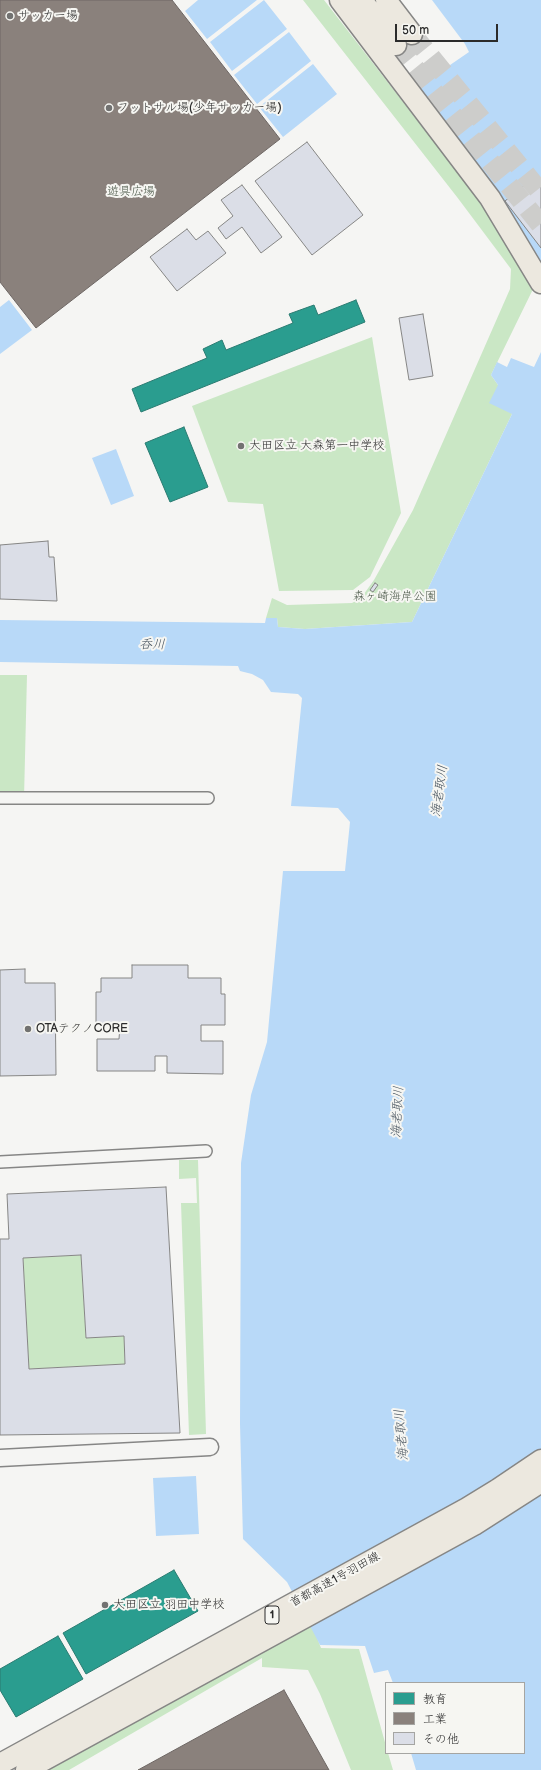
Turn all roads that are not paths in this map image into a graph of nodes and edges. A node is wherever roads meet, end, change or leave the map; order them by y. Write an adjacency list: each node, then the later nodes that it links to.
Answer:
1 (340, 0): 6 (highway)
2 (362, 0): 5 (highway)
3 (386, 0): 4 (highway)
4 (412, 34)
5 (396, 45)
6 (541, 283)
7 (0, 798): 8 (street)
8 (208, 798)
9 (206, 1151): 10 (street)
10 (0, 1162)
11 (210, 1447): 12 (street)
12 (0, 1458)
13 (541, 1460): 15 (highway, 首都高速1号羽田線 / 1)
14 (541, 1482): 16 (highway, 首都高速1号羽田線 / 1)
15 (0, 1764)
16 (26, 1770)

